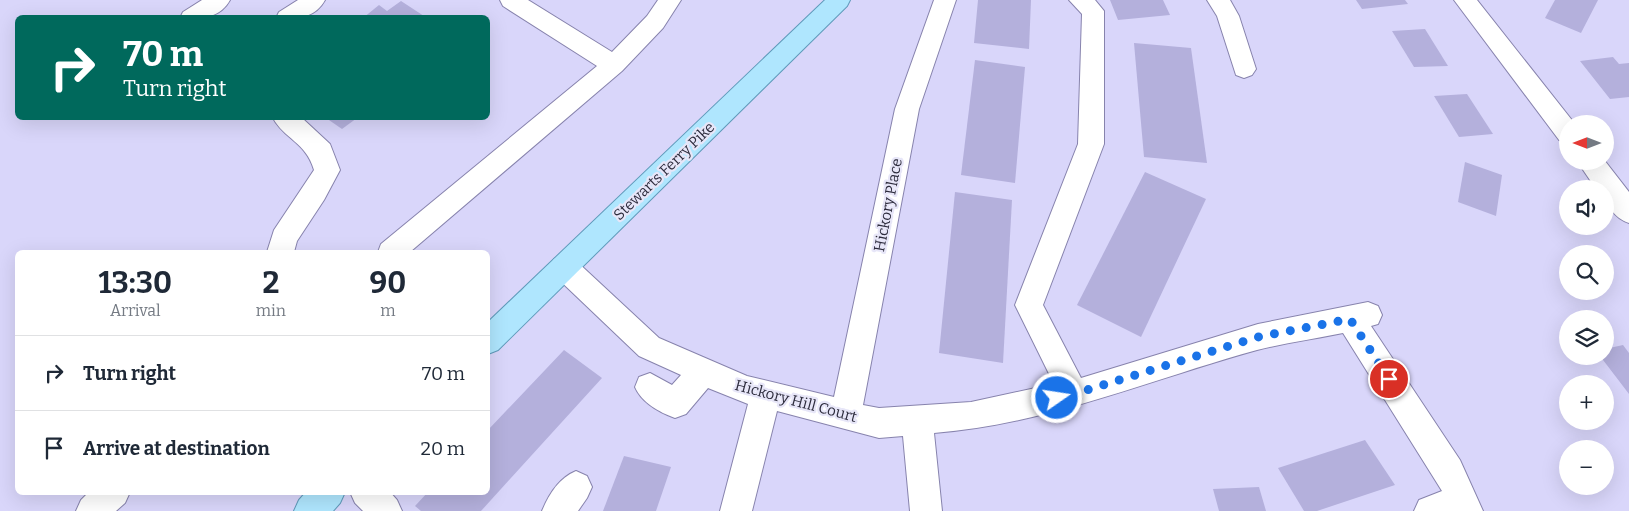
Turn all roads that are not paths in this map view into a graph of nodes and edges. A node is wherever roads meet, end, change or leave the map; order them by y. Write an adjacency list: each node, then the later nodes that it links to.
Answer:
1 (219, 0): 11 (street)
2 (314, 0): 12 (street)
3 (511, 0): 14 (street)
4 (650, 0): 13 (street)
5 (670, 0): 13 (street)
6 (839, 0): 22 (main road, Stewarts Ferry Pike)
7 (945, 0): 28 (street, Hickory Place)
8 (1080, 0): 27 (street)
9 (1218, 0): 15 (street)
10 (1465, 0): 17 (street)
11 (196, 15)
12 (292, 15)
13 (651, 27): 14 (street)
14 (614, 65): 21 (street)
15 (1244, 69)
16 (288, 120): 20 (street)
17 (1559, 121)
18 (1597, 170): 19 (street)
19 (1629, 212)
20 (282, 250)
21 (393, 250)
22 (564, 268): 23 (main road, Stewarts Ferry Pike); 24 (street, Hickory Hill Court)
23 (490, 339)
24 (704, 371): 25 (street); 26 (street, Hickory Hill Court)
25 (650, 387)
26 (766, 394): 28 (street, Hickory Hill Court); 37 (street)
27 (1074, 394): 29 (street, Hickory Hill Court); 33 (street, Hickory Hill Court)
28 (846, 414): 29 (street, Hickory Hill Court)
29 (917, 420): 38 (street)
30 (111, 495): 34 (street)
31 (326, 495): 35 (main road)
32 (369, 495): 36 (street)
33 (1465, 506): 39 (street)
34 (92, 511)
35 (310, 511)
36 (386, 511)
37 (736, 511)
38 (926, 511)
39 (1430, 511)

